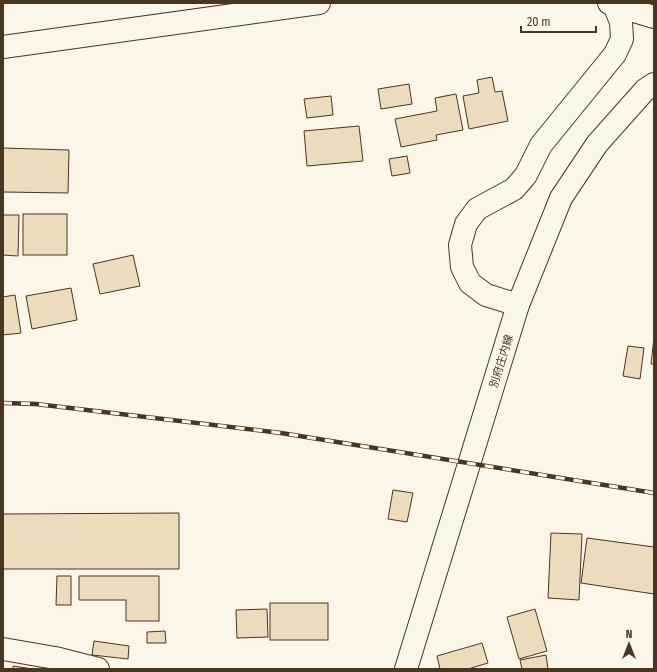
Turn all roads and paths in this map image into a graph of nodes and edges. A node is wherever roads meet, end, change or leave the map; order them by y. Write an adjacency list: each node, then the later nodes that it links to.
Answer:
1 (319, 3): 4 (street)
2 (612, 4): 3 (street); 6 (street)
3 (654, 17)
4 (3, 47)
5 (654, 84): 6 (street, 別府庄内線)
6 (518, 305): 9 (street, 別府庄内線)
7 (3, 649): 8 (street)
8 (98, 669)
9 (406, 669)

